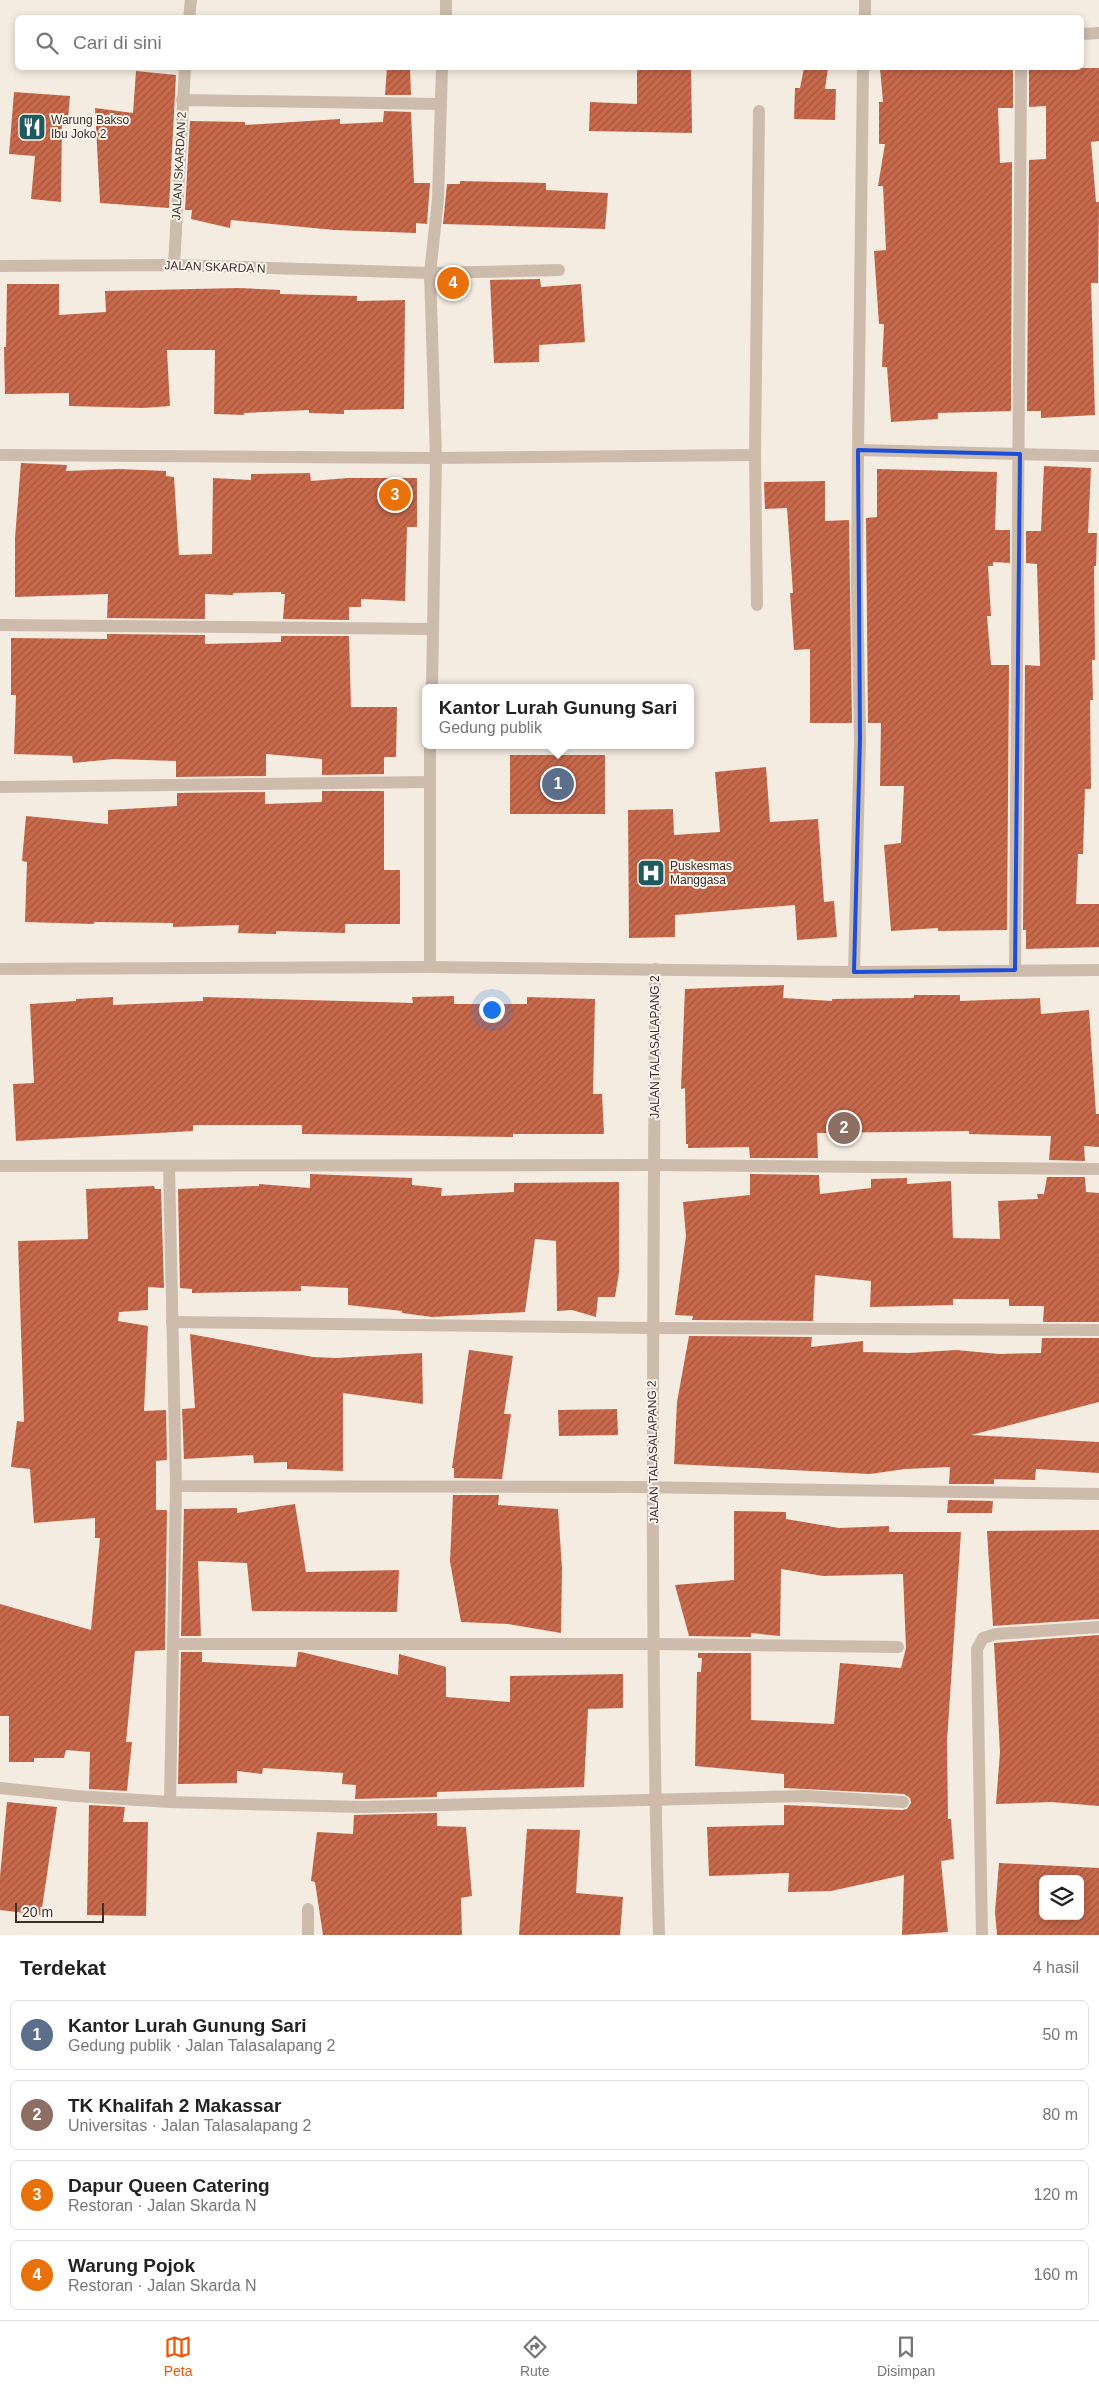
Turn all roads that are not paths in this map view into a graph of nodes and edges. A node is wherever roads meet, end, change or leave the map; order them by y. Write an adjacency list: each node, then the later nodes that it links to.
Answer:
1 (191, 0): 4 (street)
2 (446, 0): 5 (street)
3 (865, 0): 6 (street)
4 (189, 15)
5 (446, 15)
6 (865, 15)
7 (1084, 34): 8 (street)
8 (1099, 34)
9 (185, 70): 13 (street, JALAN SKARDAN 2)
10 (442, 70): 14 (street)
11 (864, 70): 20 (street)
12 (1021, 70): 21 (street)
13 (182, 100): 14 (street); 16 (street, JALAN SKARDAN 2)
14 (440, 104): 19 (street)
15 (759, 111): 22 (street)
16 (174, 265): 17 (street, JALAN SKARDA N); 19 (street, JALAN SKARDA N)
17 (0, 266)
18 (559, 270): 19 (street, JALAN SKARDA N)
19 (430, 273): 25 (street)
20 (858, 450): 21 (street); 38 (street)
21 (1020, 454): 24 (street); 36 (street)
22 (755, 455): 25 (street); 26 (street)
23 (0, 456): 25 (street)
24 (1099, 456)
25 (436, 458): 28 (street)
26 (757, 605)
27 (0, 625): 28 (street)
28 (433, 629): 29 (street)
29 (432, 684)
30 (430, 749): 31 (street)
31 (430, 782): 32 (street); 33 (street)
32 (0, 787)
33 (430, 968): 34 (street); 35 (street)
34 (0, 969)
35 (655, 969): 38 (street); 39 (street, JALAN TALASALAPANG 2)
36 (1015, 970): 37 (street); 38 (street)
37 (1099, 970)
38 (854, 972)
39 (654, 1165): 41 (street); 42 (street); 44 (street, JALAN TALASALAPANG 2)
40 (0, 1166): 41 (street)
41 (169, 1166): 43 (street)
42 (1099, 1169)
43 (172, 1322): 44 (street); 46 (street)
44 (652, 1328): 45 (street); 47 (street, JALAN TALASALAPANG 2)
45 (1099, 1330)
46 (176, 1486): 47 (street); 50 (street)
47 (654, 1487): 48 (street); 51 (street, JALAN TALASALAPANG 2)
48 (1099, 1494)
49 (1099, 1627): 60 (street)
50 (174, 1644): 51 (street); 55 (street)
51 (654, 1644): 52 (street); 54 (street, JALAN TALASALAPANG 2)
52 (898, 1647)
53 (0, 1788): 55 (street)
54 (655, 1799): 55 (street); 56 (street); 59 (street, JALAN TALASALAPANG 2)
55 (170, 1802)
56 (903, 1802)
57 (308, 1909): 58 (street)
58 (308, 1935)
59 (659, 1935)
60 (982, 1935)

